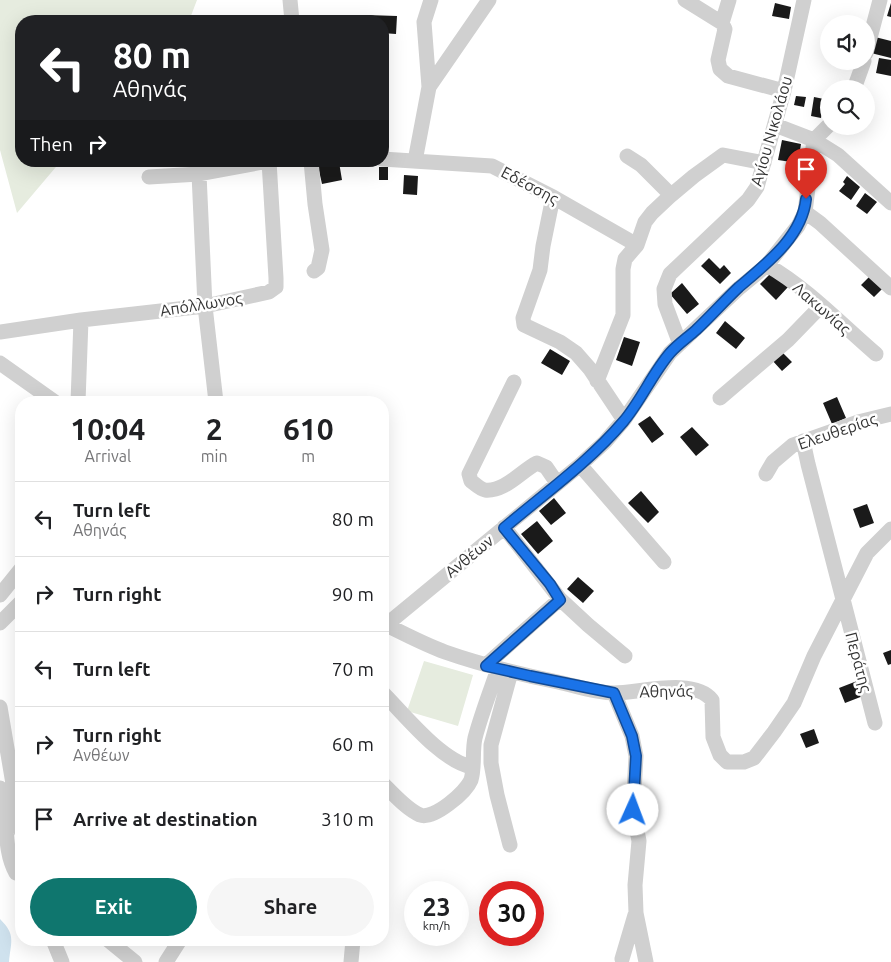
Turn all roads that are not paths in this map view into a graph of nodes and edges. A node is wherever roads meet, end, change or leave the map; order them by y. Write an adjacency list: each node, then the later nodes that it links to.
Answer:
1 (290, 0): 8 (street)
2 (431, 0): 11 (street)
3 (489, 0): 11 (street)
4 (685, 0): 10 (street)
5 (729, 0): 10 (street)
6 (804, 0): 12 (street, Αγίου Νικολάου)
7 (880, 0): 9 (street)
8 (291, 15)
9 (875, 19)
10 (722, 23): 12 (street)
11 (429, 87): 18 (street)
12 (784, 91): 13 (street, Αγίου Νικολάου)
13 (775, 125): 15 (street); 19 (street, Αγίου Νικολάου)
14 (820, 134): 15 (street)
15 (814, 140): 26 (street); 27 (street, Ανθέων)
16 (627, 156): 24 (street)
17 (389, 159): 18 (street, Εδέσσης)
18 (415, 161): 25 (street, Εδέσσης)
19 (764, 163): 24 (street); 36 (street, Αγίου Νικολάου)
20 (268, 167): 32 (street, Απόλλωνος)
21 (312, 167): 30 (street)
22 (200, 168): 23 (street); 32 (street)
23 (149, 177)
24 (671, 195): 28 (street)
25 (553, 197): 28 (street, Εδέσσης); 39 (street)
26 (891, 203)
27 (805, 212): 29 (street, Ανθέων); 31 (street)
28 (636, 245): 39 (street)
29 (767, 265): 33 (street, Λακωνίας); 36 (street, Ανθέων)
30 (314, 271)
31 (891, 288)
32 (205, 306): 34 (street, Απόλλωνος); 43 (street)
33 (821, 306): 37 (street, Λακωνίας); 44 (street)
34 (81, 320): 35 (street, Απόλλωνος); 42 (street)
35 (0, 332)
36 (680, 344): 46 (street, Ανθέων)
37 (876, 354)
38 (0, 363): 41 (street)
39 (597, 381): 46 (street)
40 (514, 382): 50 (street)
41 (47, 396)
42 (78, 396)
43 (215, 396)
44 (720, 398)
45 (891, 414): 47 (street, Ελευθερίας)
46 (624, 420): 48 (street, Ανθέων)
47 (804, 441): 49 (street, Ελευθερίας); 57 (street, Περάτης)
48 (580, 466): 50 (street, Ανθέων); 53 (street)
49 (766, 474)
50 (557, 483): 51 (street, Ανθέων)
51 (504, 528): 56 (street); 59 (street, Ανθέων)
52 (891, 529): 57 (street)
53 (664, 562)
54 (15, 576): 55 (street)
55 (0, 595)
56 (560, 600): 62 (street); 63 (street)
57 (843, 602): 64 (street, Αθηνάς); 67 (street, Περάτης)
58 (15, 608): 60 (street)
59 (389, 620)
60 (0, 623)
61 (389, 626): 63 (street, Αθηνάς)
62 (626, 656)
63 (498, 669): 64 (street, Αθηνάς); 68 (street); 72 (street)
64 (614, 693): 74 (street)
65 (389, 699): 68 (street)
66 (0, 707): 71 (street)
67 (876, 723)
68 (472, 767): 70 (street)
69 (0, 788): 73 (street)
70 (389, 789)
71 (15, 796)
72 (510, 845)
73 (15, 871)
74 (636, 913): 79 (street); 84 (street)
75 (55, 946): 80 (street)
76 (115, 946): 81 (street)
77 (176, 946): 82 (street)
78 (352, 946): 83 (street)
79 (622, 959)
80 (62, 962)
81 (135, 962)
82 (166, 962)
83 (351, 962)
84 (646, 962)

